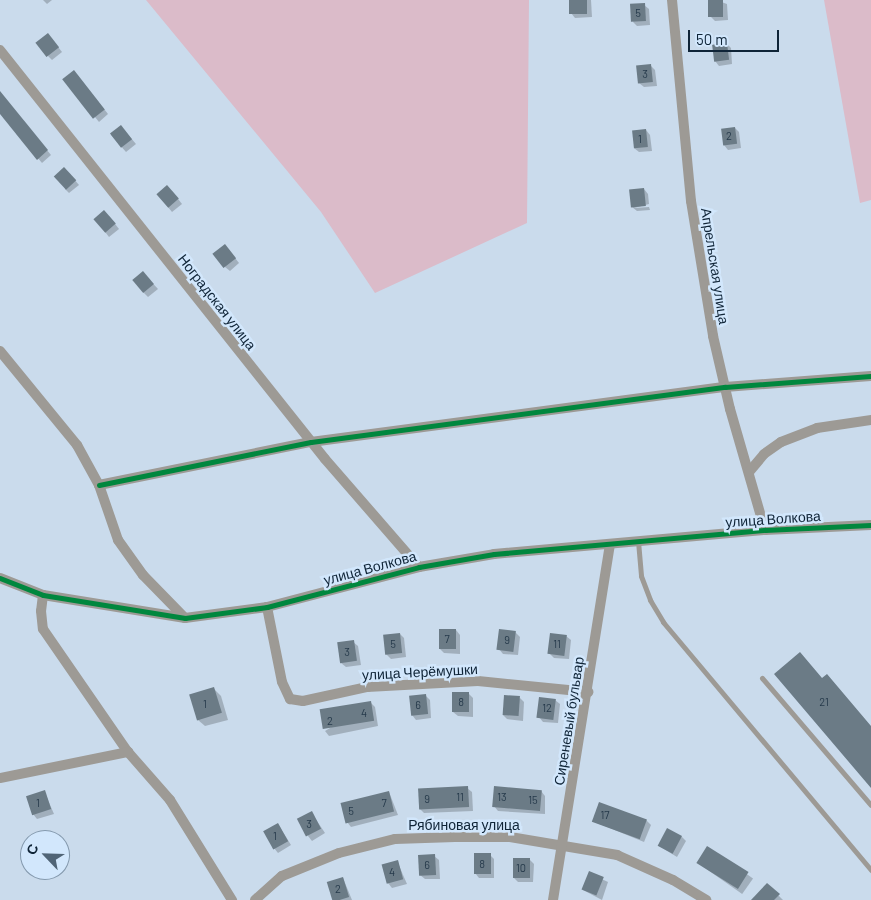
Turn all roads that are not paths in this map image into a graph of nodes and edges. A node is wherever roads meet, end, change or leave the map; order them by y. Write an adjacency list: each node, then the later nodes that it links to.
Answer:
1 (672, 0): 5 (street, Апрельская улица)
2 (0, 50): 7 (street, Ноградская улица)
3 (0, 351): 9 (street)
4 (871, 376): 5 (street)
5 (725, 387): 7 (street); 8 (street, Апрельская улица)
6 (871, 420): 8 (street)
7 (311, 442): 9 (street); 14 (street, Ноградская улица)
8 (749, 472): 11 (street, Апрельская улица)
9 (99, 485): 18 (street)
10 (871, 525): 11 (street, улица Волкова)
11 (765, 530): 12 (street, улица Волкова)
12 (638, 541): 13 (street, улица Волкова); 25 (lane)
13 (610, 546): 14 (street, улица Волкова); 20 (street, Сиреневый бульвар)
14 (419, 567): 17 (street, улица Волкова)
15 (0, 578): 16 (street, улица Волкова)
16 (44, 596): 18 (street, улица Волкова); 21 (street)
17 (267, 607): 18 (street, улица Волкова); 20 (street, улица Черёмушки)
18 (185, 618)
19 (762, 678): 23 (lane)
20 (588, 692): 24 (street, Сиреневый бульвар)
21 (128, 752): 22 (street); 26 (street)
22 (0, 778)
23 (871, 805)
24 (563, 843): 27 (street, Рябиновая улица); 28 (street, Сиреневый бульвар); 29 (street, Рябиновая улица)
25 (871, 870)
26 (232, 900)
27 (255, 900)
28 (554, 900)
29 (706, 900)

